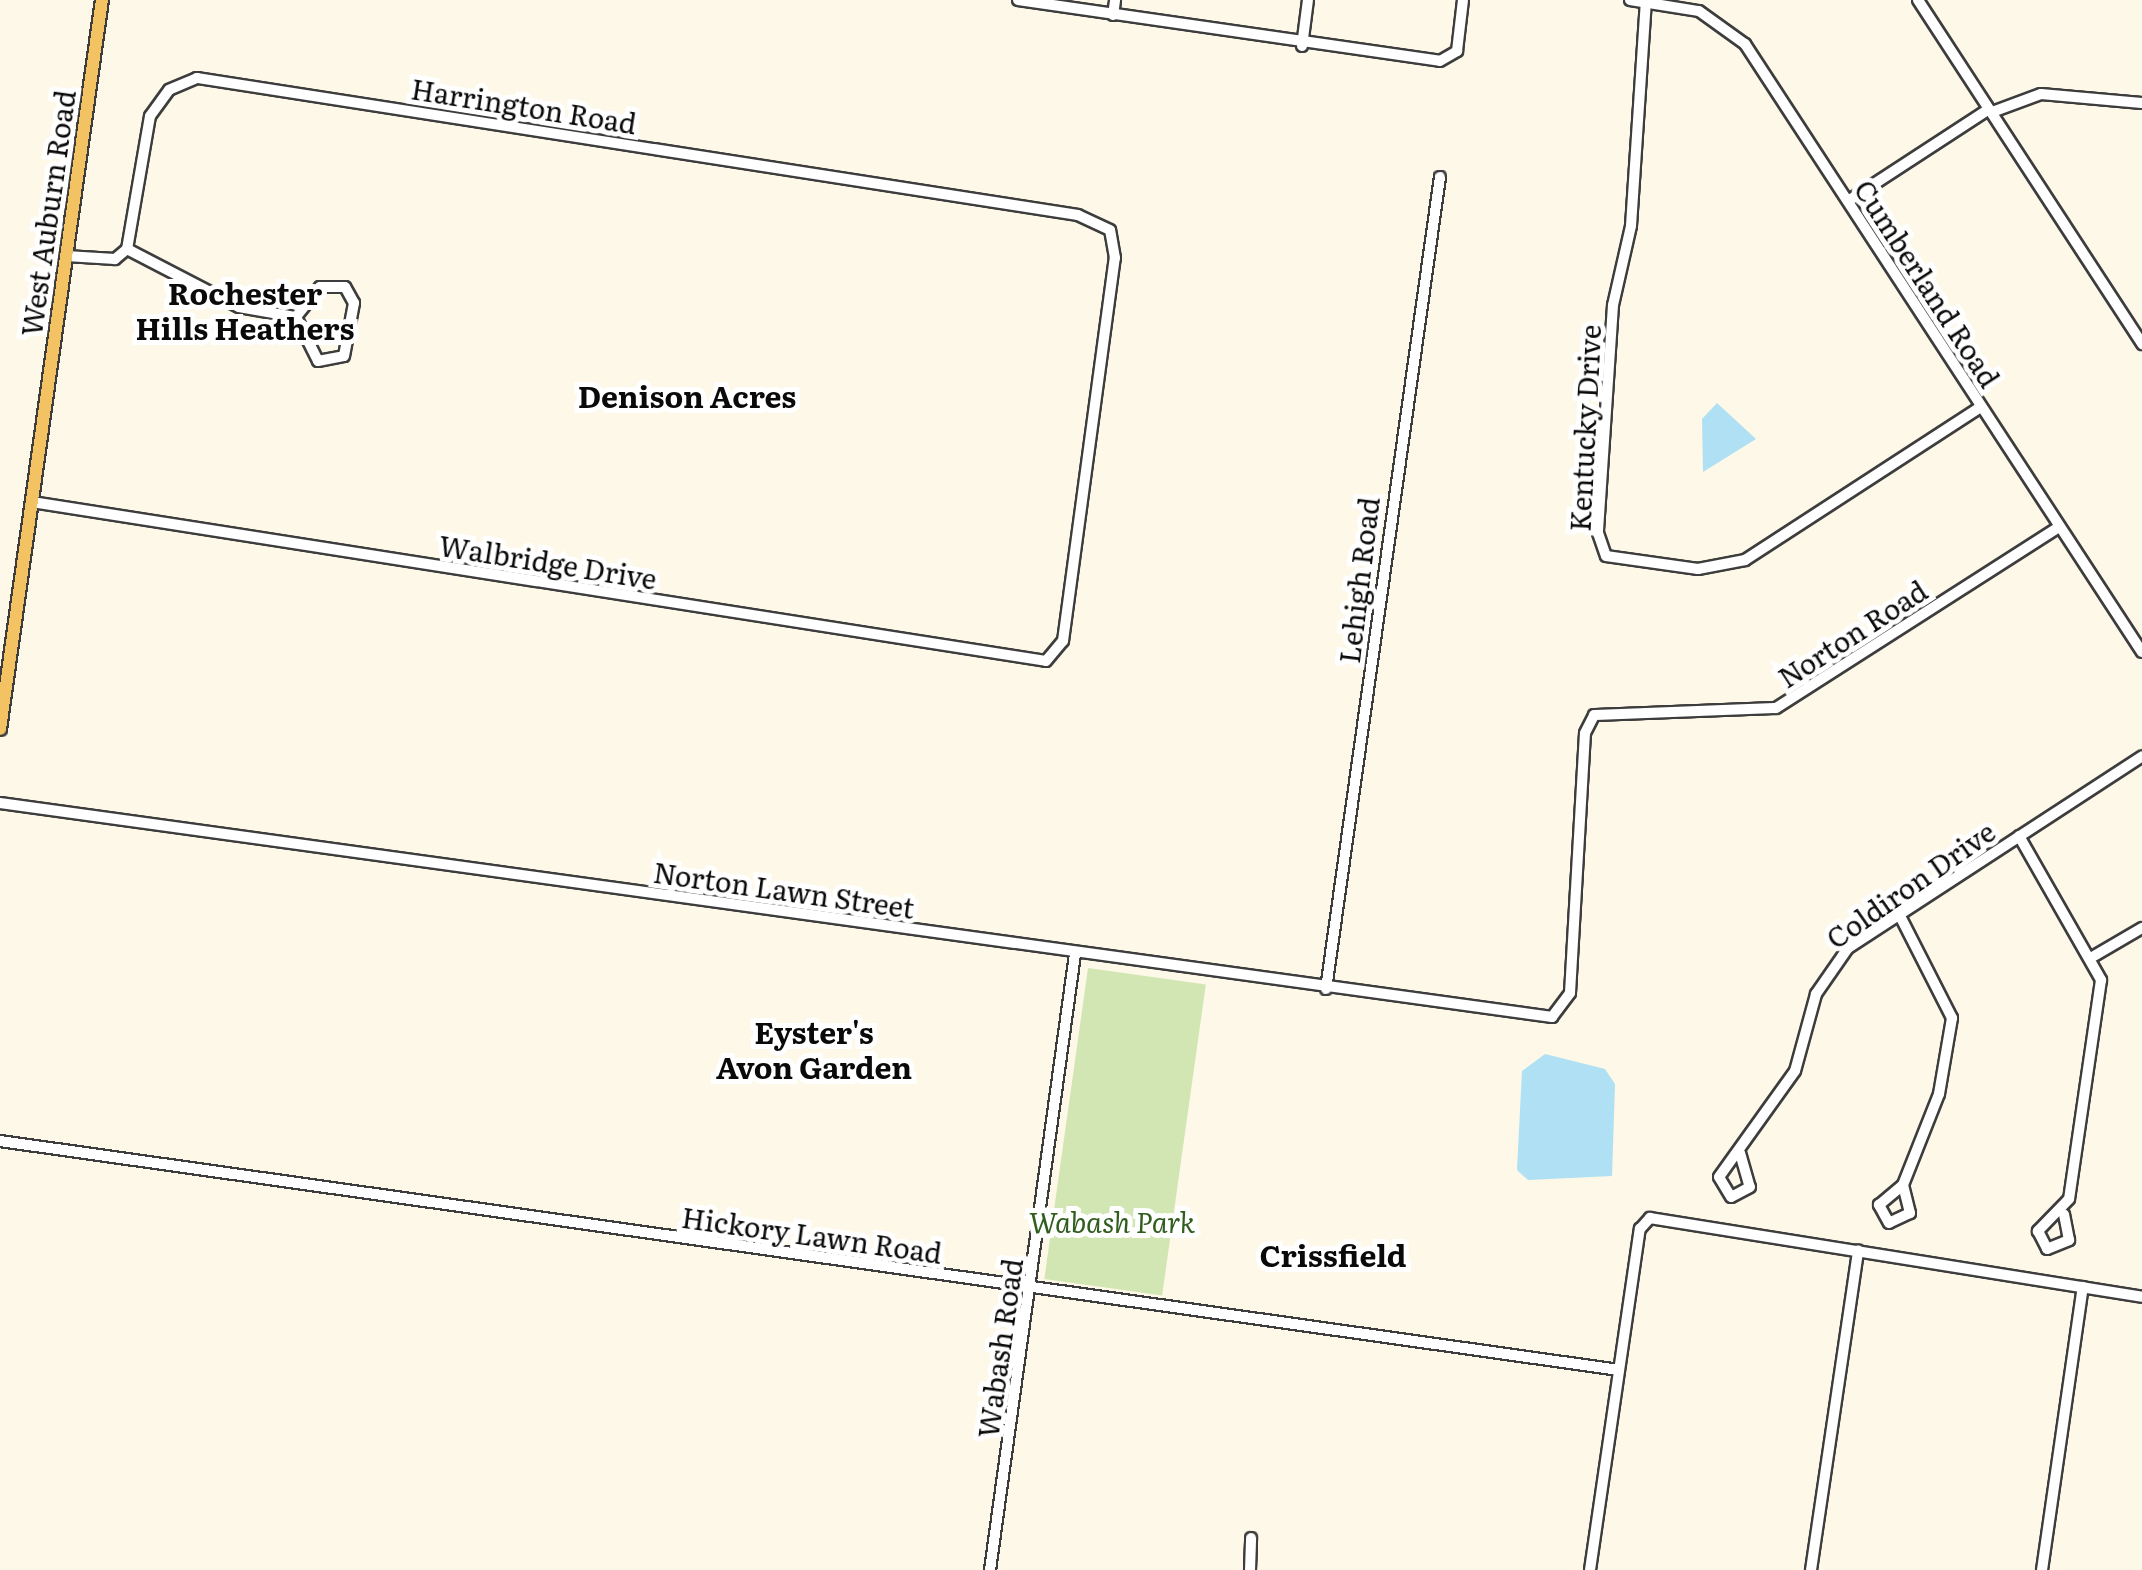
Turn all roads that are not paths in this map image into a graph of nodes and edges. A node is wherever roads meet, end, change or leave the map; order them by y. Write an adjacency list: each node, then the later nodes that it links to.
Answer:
1 (102, 0): 16 (main road, West Auburn Road)
2 (1018, 0): 9 (street)
3 (1115, 0): 9 (street)
4 (1308, 0): 10 (street)
5 (1463, 0): 10 (street)
6 (1630, 0): 8 (street, Cumberland Road)
7 (1918, 0): 12 (street)
8 (1646, 1): 14 (street, Cumberland Road); 19 (street, Kentucky Drive)
9 (1113, 15): 10 (street)
10 (1302, 46)
11 (2142, 103): 12 (street)
12 (1990, 111): 14 (street); 18 (street)
13 (1440, 177): 34 (street, Lehigh Road)
14 (1848, 202): 19 (street, Cumberland Road)
15 (127, 249): 16 (street); 17 (street); 25 (street, Harrington Road)
16 (66, 256): 20 (main road, West Auburn Road)
17 (296, 317): 17 (street)
18 (2142, 344)
19 (1981, 407): 21 (street, Cumberland Road)
20 (32, 502): 25 (street, Walbridge Drive); 26 (main road, West Auburn Road)
21 (2059, 527): 23 (street, Cumberland Road); 35 (street, Norton Road)
22 (2142, 624): 23 (street)
23 (2129, 632): 24 (street, Cumberland Road)
24 (2142, 652)
25 (1056, 657)
26 (1, 721)
27 (2142, 756): 29 (street, Coldiron Drive)
28 (0, 803): 32 (street, Norton Lawn Street)
29 (2019, 836): 30 (street, Coldiron Drive); 33 (street)
30 (1899, 914): 37 (street, Coldiron Drive); 38 (street)
31 (2142, 928): 33 (street)
32 (1076, 954): 34 (street, Norton Lawn Street); 42 (street, Wabash Road)
33 (2094, 956): 39 (street)
34 (1326, 989): 35 (street, Norton Lawn Street)
35 (1560, 1012)
36 (0, 1141): 42 (street, Hickory Lawn Road)
37 (1740, 1153)
38 (1903, 1185)
39 (2064, 1214)
40 (1858, 1250): 41 (street); 44 (street); 49 (street)
41 (2083, 1287): 43 (street); 50 (street)
42 (1030, 1288): 44 (street, Hickory Lawn Road); 46 (street, Wabash Road)
43 (2142, 1297)
44 (1619, 1370): 48 (street)
45 (1252, 1538): 47 (street)
46 (990, 1570)
47 (1250, 1570)
48 (1590, 1570)
49 (1811, 1570)
50 (2042, 1570)

